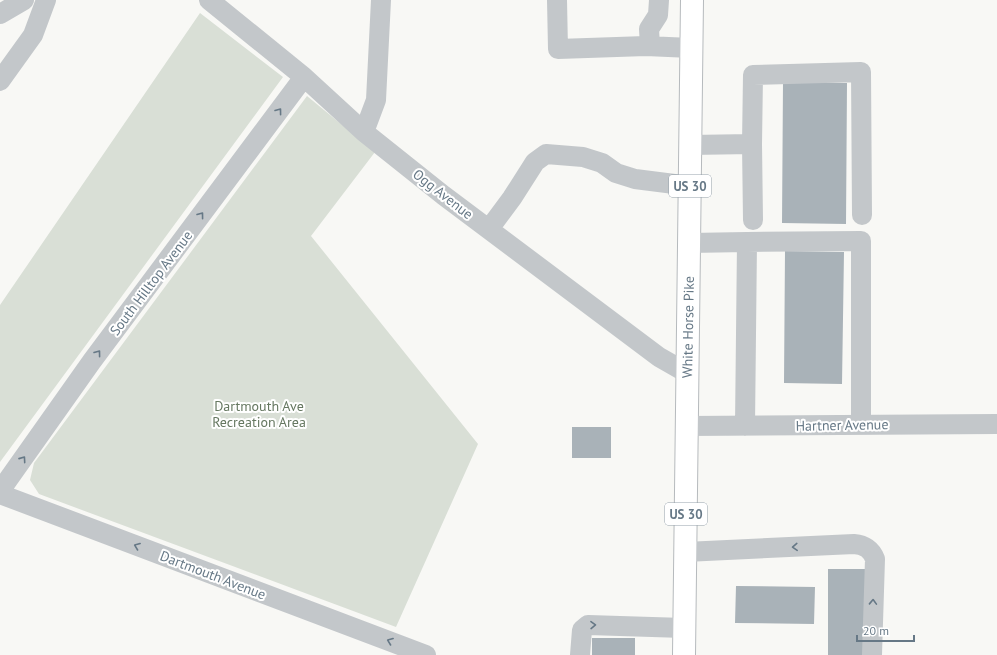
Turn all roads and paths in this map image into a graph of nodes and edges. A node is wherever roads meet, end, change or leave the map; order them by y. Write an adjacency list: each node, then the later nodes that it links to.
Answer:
1 (24, 0): 8 (street)
2 (46, 0): 12 (street)
3 (209, 0): 11 (street, Ogg Avenue)
4 (381, 0): 13 (street)
5 (557, 0): 9 (street)
6 (659, 0): 9 (street)
7 (692, 0): 10 (highway, White Horse Pike / US 30)
8 (0, 14)
9 (650, 46): 10 (street)
10 (691, 48): 15 (highway, White Horse Pike / US 30)
11 (304, 77): 13 (street, Ogg Avenue); 27 (street, South Hilltop Avenue, one-way to 11)
12 (0, 81)
13 (364, 132): 19 (street, Ogg Avenue)
14 (752, 144): 15 (street); 17 (street); 18 (street)
15 (690, 146): 16 (highway, White Horse Pike / US 30)
16 (690, 186): 19 (street); 21 (highway, White Horse Pike / US 30)
17 (862, 214)
18 (753, 220)
19 (488, 229): 22 (street, Ogg Avenue)
20 (747, 242): 21 (street); 24 (street); 26 (street)
21 (689, 243): 22 (highway, White Horse Pike / US 30)
22 (688, 373): 25 (highway, White Horse Pike / US 30)
23 (997, 424): 24 (street, Hartner Avenue)
24 (861, 425): 26 (street, Hartner Avenue)
25 (687, 426): 26 (street, Hartner Avenue); 29 (highway, White Horse Pike / US 30)
26 (745, 426)
27 (0, 491)
28 (0, 494): 31 (street, Dartmouth Avenue, one-way to 28)
29 (685, 552): 30 (highway, White Horse Pike / US 30); 34 (street, one-way to 29)
30 (684, 628): 32 (street, one-way to 30); 33 (highway, White Horse Pike / US 30)
31 (426, 655)
32 (580, 655)
33 (684, 655)
34 (872, 655)

